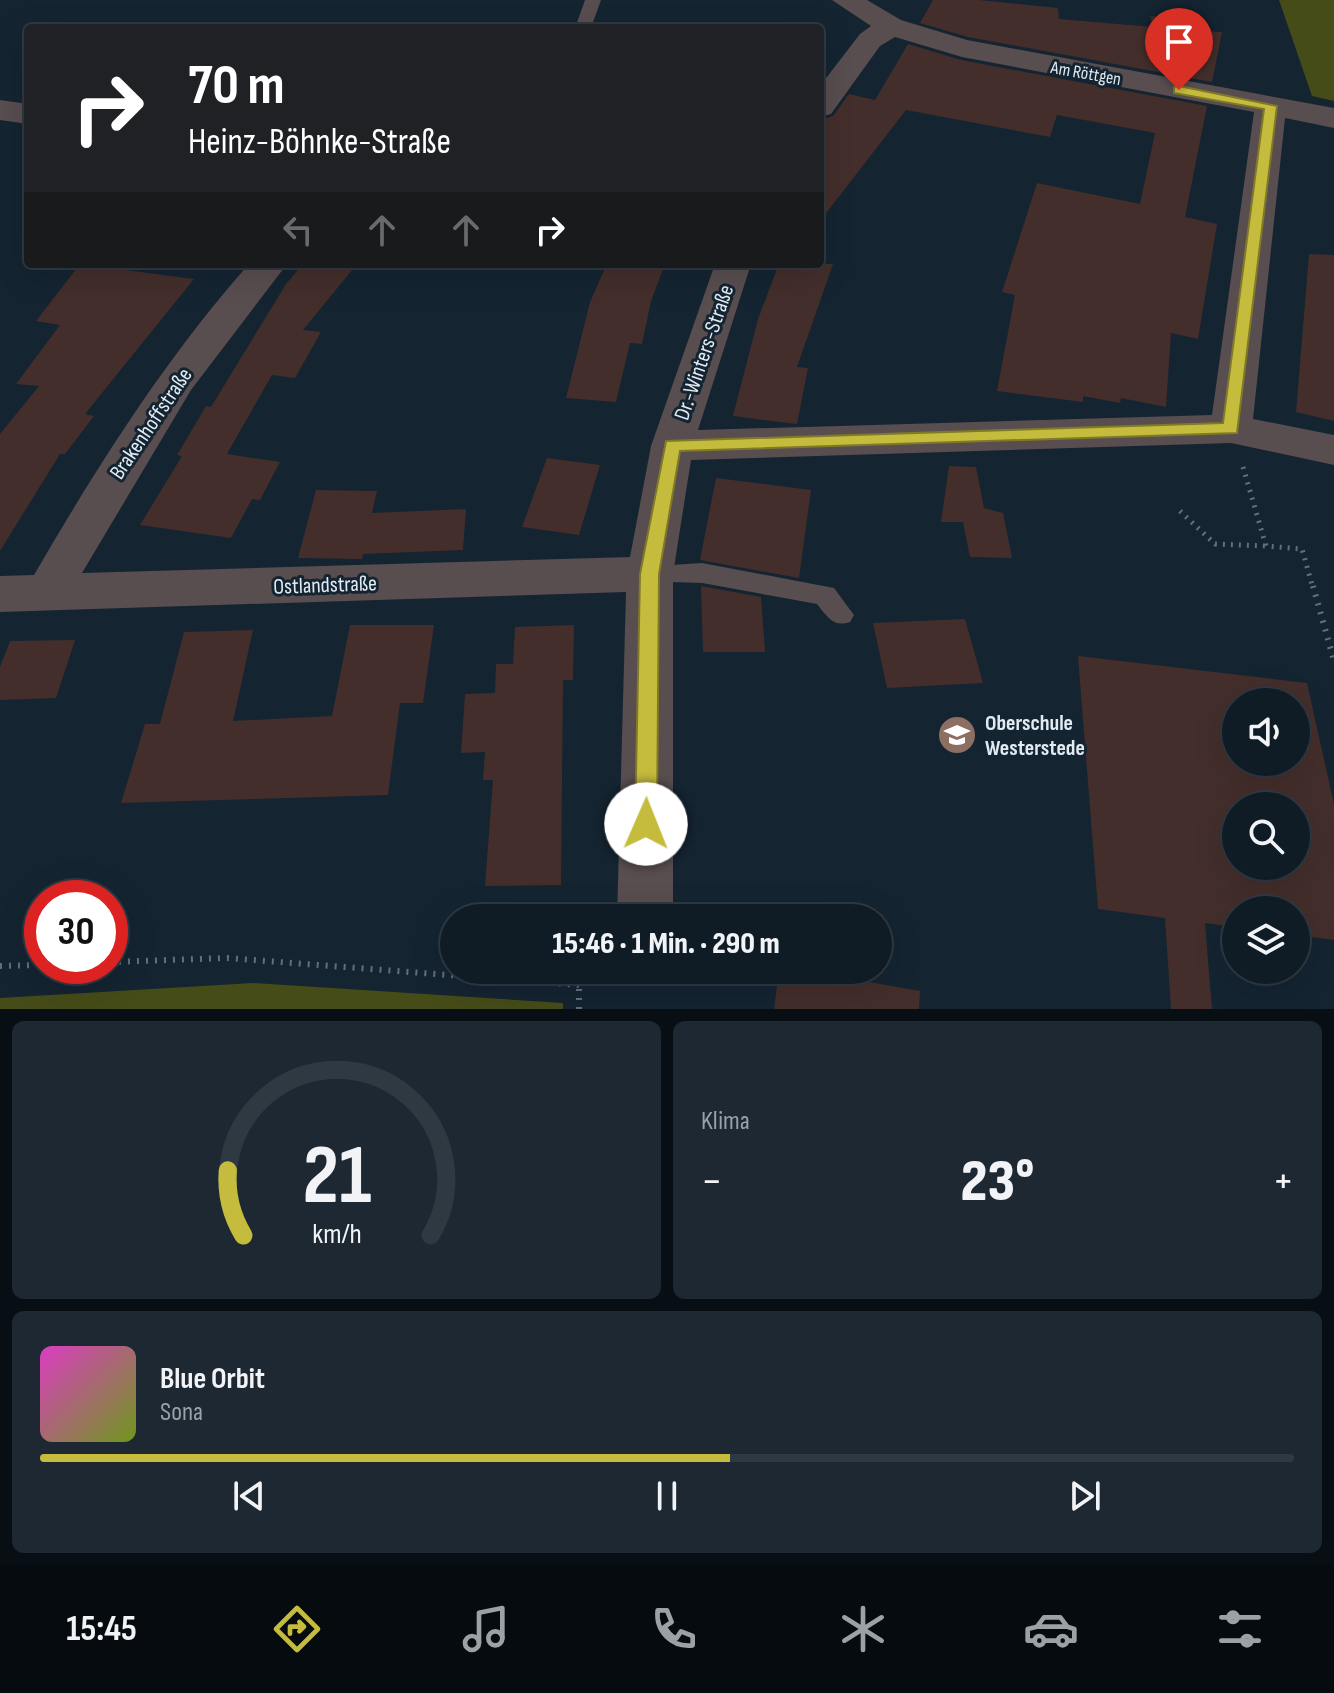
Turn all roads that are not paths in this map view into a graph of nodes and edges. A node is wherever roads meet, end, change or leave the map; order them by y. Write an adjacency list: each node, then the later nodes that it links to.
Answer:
1 (593, 0): 3 (lane)
2 (846, 0): 4 (street, Am Röttgen)
3 (584, 24)
4 (891, 26): 5 (street); 6 (street, Am Röttgen)
5 (824, 102)
6 (1271, 106): 9 (street, Am Röttgen); 12 (street)
7 (0, 110): 8 (street)
8 (24, 113)
9 (1334, 118)
10 (266, 268): 16 (street, Brakenhoffstraße)
11 (732, 268): 13 (street, Dr.-Winters-Straße)
12 (1231, 429): 13 (street); 14 (street)
13 (672, 446): 15 (street, Dr.-Winters-Straße)
14 (1334, 450)
15 (650, 574): 16 (street, Ostlandstraße); 18 (lane); 19 (street, Dr.-Winters-Straße)
16 (48, 592): 17 (street, Ostlandstraße)
17 (0, 594)
18 (841, 615)
19 (645, 904)

